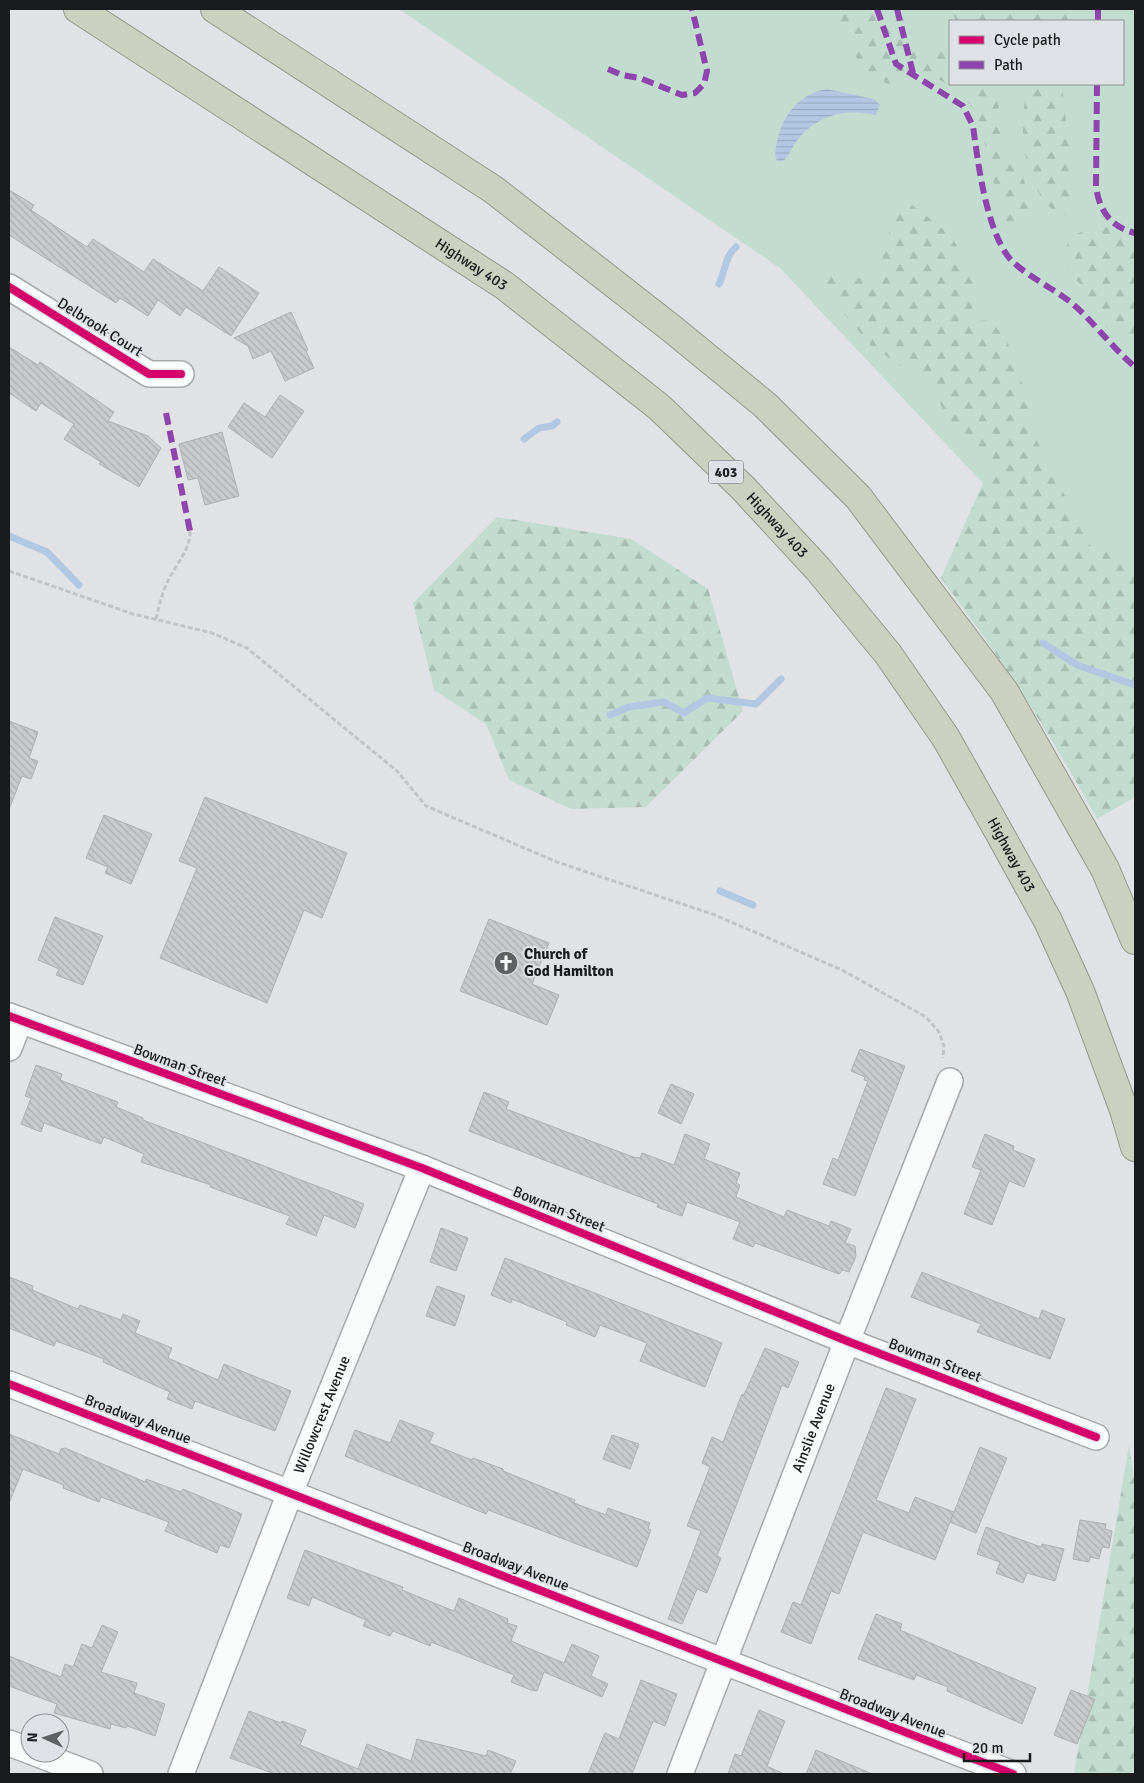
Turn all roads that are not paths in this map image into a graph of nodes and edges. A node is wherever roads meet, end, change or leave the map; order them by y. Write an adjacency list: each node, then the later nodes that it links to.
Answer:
1 (78, 9): 9 (highway, Highway 403 / 403)
2 (215, 9): 5 (highway)
3 (9, 287): 4 (street, Delbrook Court)
4 (182, 374)
5 (1135, 940)
6 (14, 1018): 7 (street); 10 (street, Bowman Street)
7 (9, 1048)
8 (947, 1071): 11 (street, Ainslie Avenue)
9 (1135, 1147)
10 (422, 1168): 11 (street, Bowman Street); 14 (street, Willowcrest Avenue)
11 (847, 1341): 13 (street, Bowman Street); 15 (street, Ainslie Avenue)
12 (9, 1384): 14 (street, Broadway Avenue)
13 (1096, 1436)
14 (290, 1493): 15 (street, Broadway Avenue); 18 (street, Willowcrest Avenue)
15 (722, 1662): 19 (street, Ainslie Avenue); 20 (street, Broadway Avenue)
16 (61, 1763): 17 (street)
17 (90, 1774)
18 (181, 1774)
19 (680, 1774)
20 (1013, 1774)

